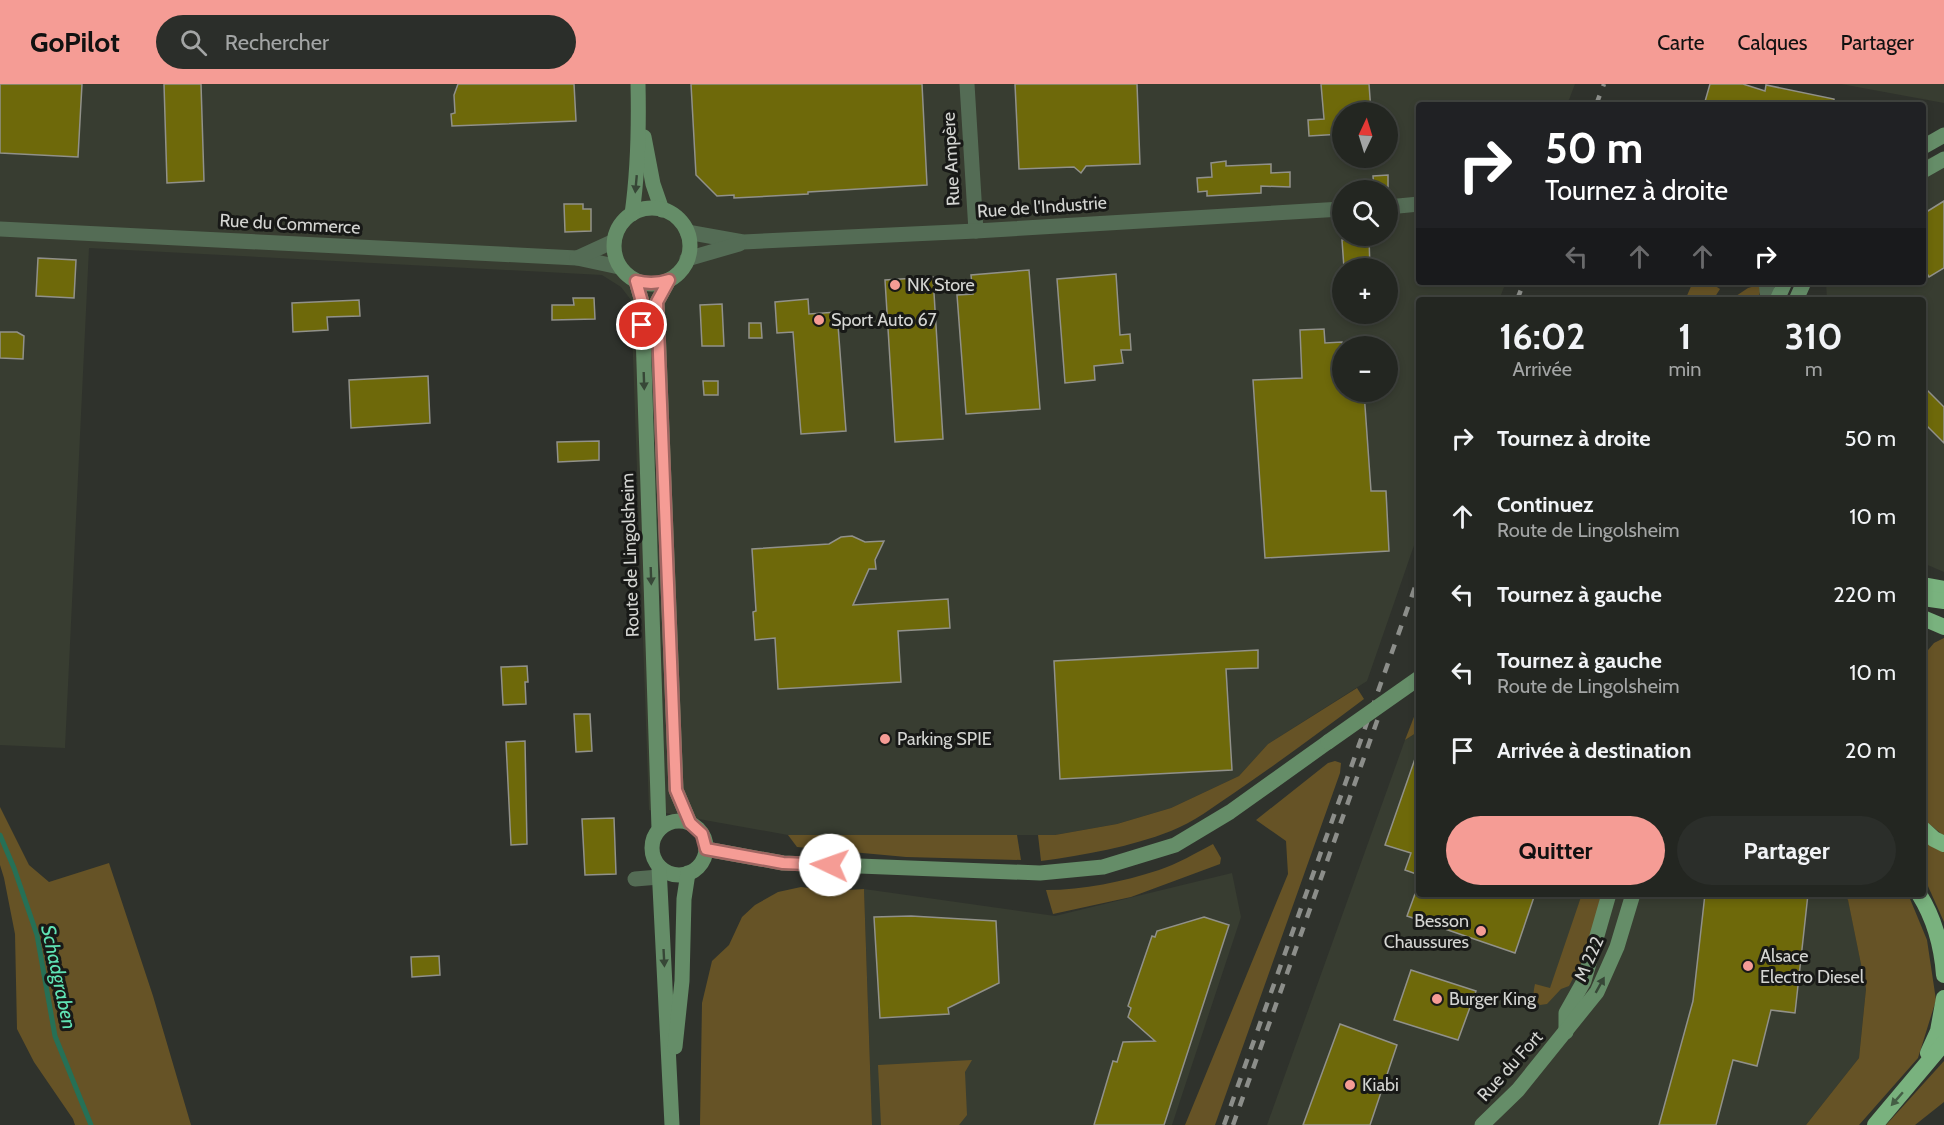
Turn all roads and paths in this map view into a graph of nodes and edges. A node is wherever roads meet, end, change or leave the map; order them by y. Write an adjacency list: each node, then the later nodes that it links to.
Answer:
1 (638, 84): 3 (main road)
2 (967, 84): 14 (street, Rue Ampère)
3 (639, 113): 10 (main road); 12 (main road, one-way to 12)
4 (1942, 136): 5 (main road)
5 (1926, 145)
6 (1944, 159): 7 (main road)
7 (1926, 169)
8 (1416, 204): 9 (street)
9 (1398, 206)
10 (662, 210): 12 (main road); 15 (main road)
11 (1332, 210): 14 (street, Rue de l'Industrie)
12 (632, 214): 16 (main road)
13 (0, 229): 18 (street, Rue du Commerce)
14 (976, 231): 17 (street, Rue de l'Industrie)
15 (687, 232): 17 (street, Rue de l'Industrie); 19 (main road)
16 (614, 240): 18 (street, Rue du Commerce); 20 (main road)
17 (743, 242): 19 (street, Rue de l'Industrie)
18 (577, 258): 20 (street, Rue du Commerce)
19 (687, 259): 21 (main road)
20 (619, 267): 22 (main road)
21 (669, 280): 22 (main road); 30 (main road, Route de Lingolsheim)
22 (636, 281): 31 (main road, Route de Lingolsheim, one-way to 31)
23 (1926, 586): 24 (highway)
24 (1944, 589)
25 (1926, 598): 26 (highway)
26 (1944, 601)
27 (1926, 619): 28 (highway)
28 (1944, 627)
29 (1416, 680): 34 (main road, bridge)
30 (690, 823): 31 (main road); 34 (main road)
31 (659, 829): 35 (main road)
32 (1926, 832): 33 (highway)
33 (1944, 844)
34 (706, 849): 36 (main road)
35 (659, 872): 36 (main road); 37 (street); 46 (main road, one-way to 46)
36 (688, 873): 47 (main road)
37 (635, 879)
38 (1608, 897): 43 (main road, M 222)
39 (1632, 897): 43 (main road, M 222, one-way to 39)
40 (1921, 897): 41 (highway)
41 (1944, 975)
42 (1944, 998): 45 (highway)
43 (1566, 1032): 48 (main road, Rue du Fort / M 222)
44 (1944, 1042): 45 (highway)
45 (1920, 1074): 49 (highway, one-way to 49)
46 (672, 1125)
47 (679, 1125)
48 (1482, 1125)
49 (1875, 1125)

